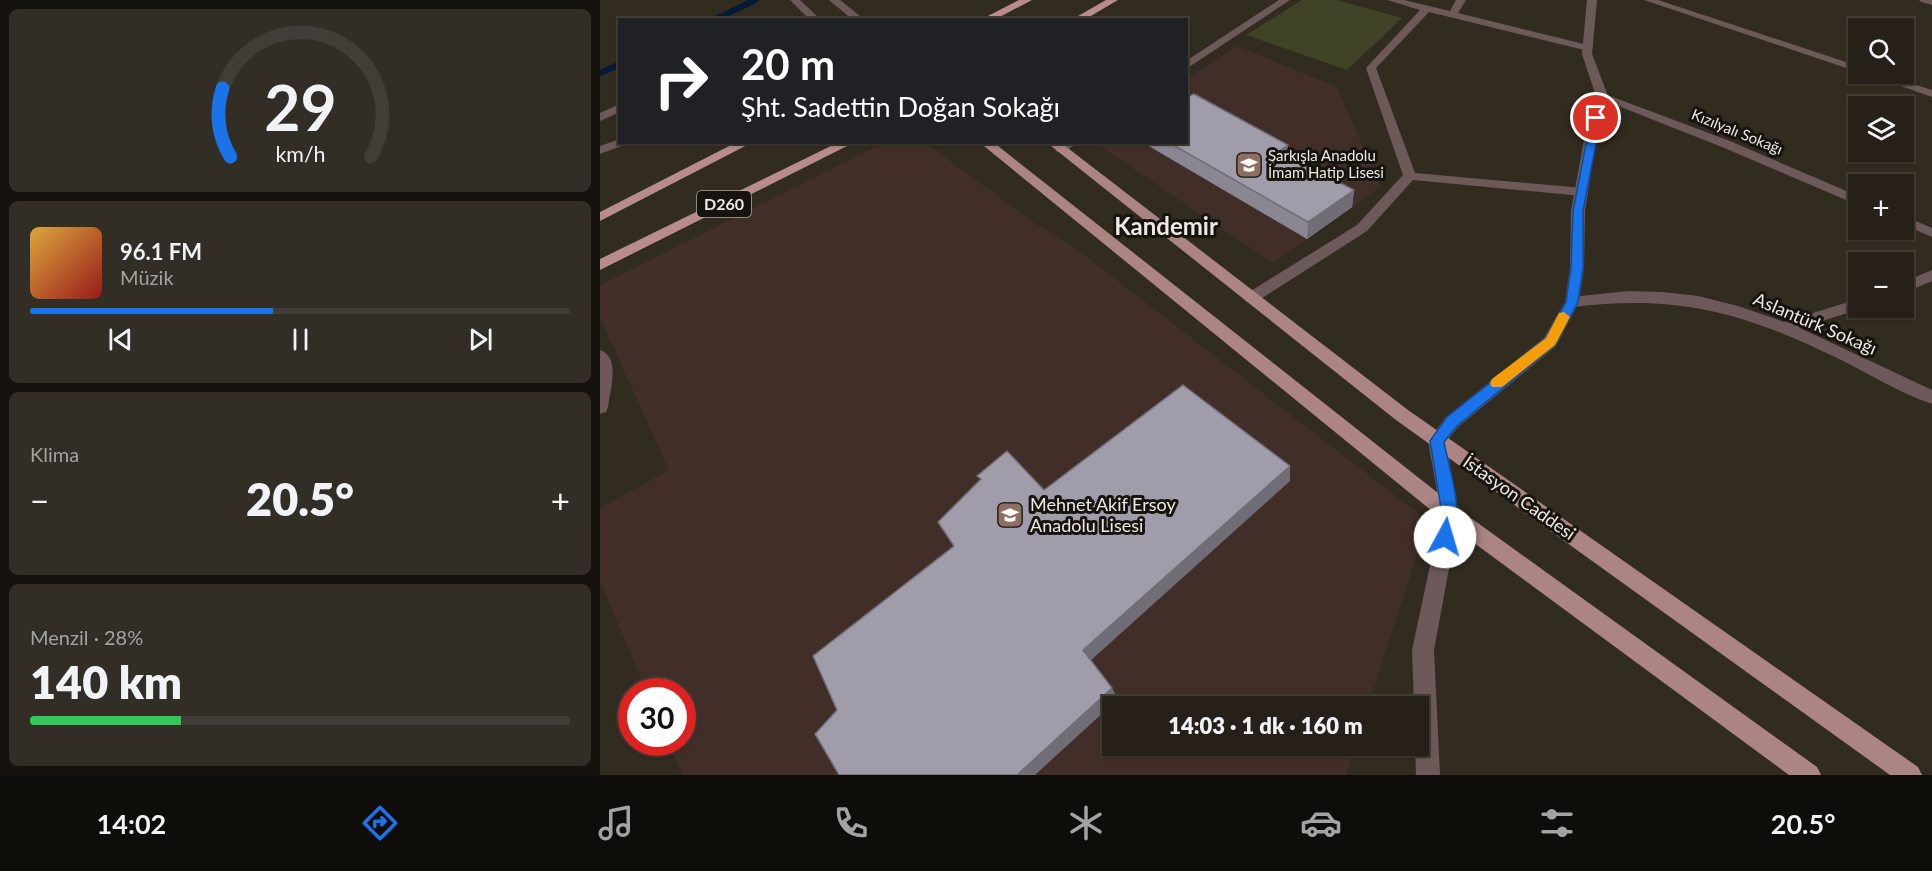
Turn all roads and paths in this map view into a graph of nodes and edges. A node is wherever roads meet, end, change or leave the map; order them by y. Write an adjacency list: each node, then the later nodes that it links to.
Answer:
1 (795, 0): 14 (street)
2 (834, 0): 15 (street)
3 (1027, 0): 16 (highway)
4 (1113, 0): 17 (highway)
5 (1286, 0): 19 (street)
6 (1392, 0): 12 (street)
7 (1461, 0): 13 (street)
8 (1592, 0): 18 (street)
9 (1648, 0): 20 (street)
10 (1924, 0): 11 (street)
11 (1932, 2)
12 (1427, 8): 13 (street); 32 (street)
13 (1453, 14): 18 (street)
14 (811, 18)
15 (857, 18)
16 (989, 18)
17 (1080, 18)
18 (1588, 48): 23 (street)
19 (1188, 65)
20 (1848, 66)
21 (1902, 84): 22 (street)
22 (1932, 94)
23 (1602, 96): 33 (street); 34 (street, Kızılyalı Sokağı)
24 (618, 108): 25 (street)
25 (600, 118)
26 (618, 143): 31 (street)
27 (743, 144): 35 (highway, D260)
28 (845, 144): 38 (highway, D260)
29 (988, 144): 49 (main road)
30 (1061, 145): 41 (main road, İstasyon Caddesi)
31 (600, 150)
32 (1410, 176): 33 (street); 41 (street)
33 (1582, 192): 42 (street)
34 (1848, 197)
35 (600, 217)
36 (1914, 225): 37 (street)
37 (1932, 233)
38 (600, 265)
39 (1932, 275): 40 (street)
40 (1914, 283)
41 (1251, 298): 48 (main road, İstasyon Caddesi)
42 (1572, 302): 44 (street, Aslantürk Sokağı); 48 (street)
43 (1848, 307): 44 (street)
44 (1783, 328): 46 (street, Aslantürk Sokağı)
45 (600, 356): 47 (street)
46 (1932, 397)
47 (600, 407)
48 (1437, 441): 49 (street); 52 (main road, İstasyon Caddesi)
49 (1450, 514): 50 (street); 51 (main road)
50 (1428, 775)
51 (1809, 775)
52 (1910, 775)

